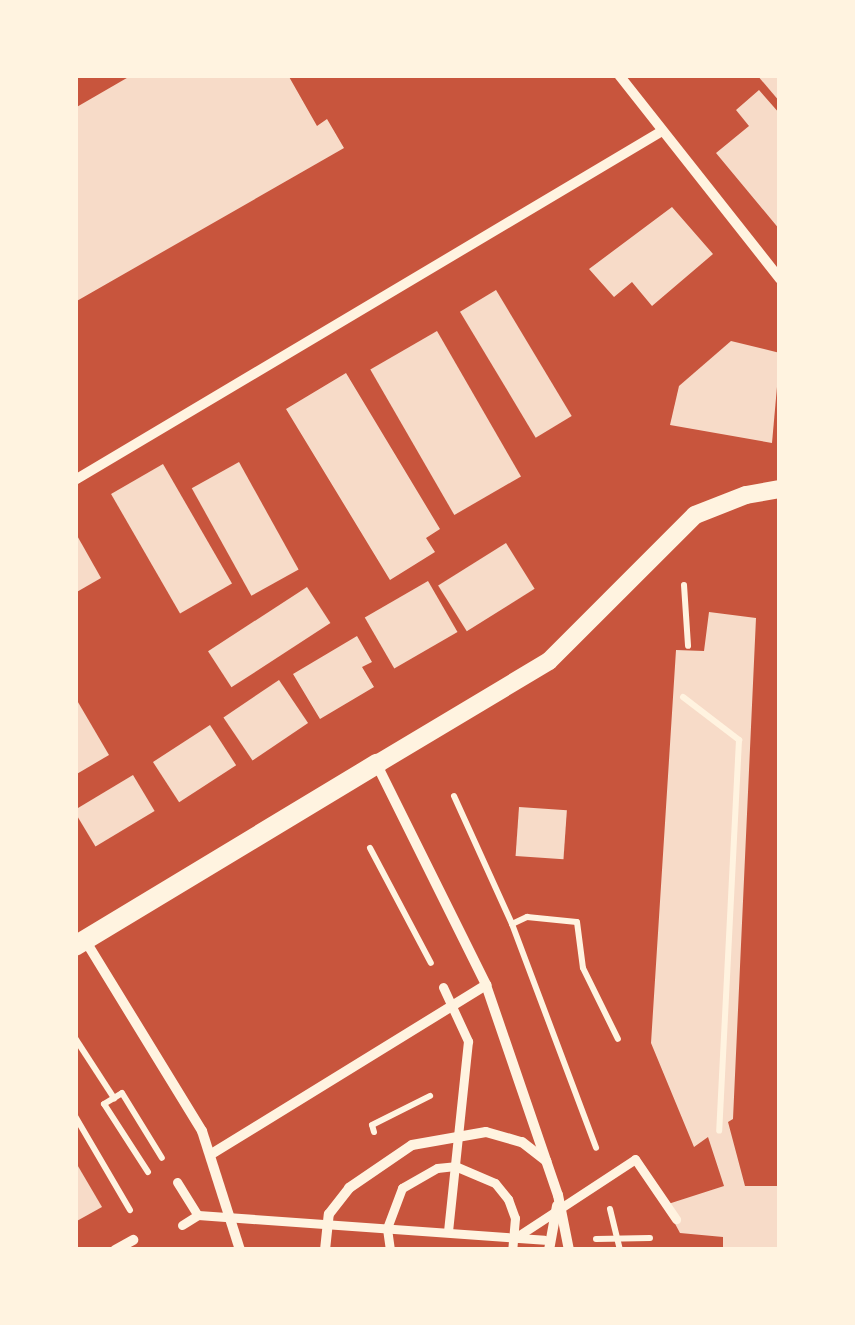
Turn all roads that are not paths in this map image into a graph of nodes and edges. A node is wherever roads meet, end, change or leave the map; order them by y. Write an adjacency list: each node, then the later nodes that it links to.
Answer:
1 (619, 75): 2 (street)
2 (662, 132): 3 (street); 4 (street)
3 (780, 279)
4 (75, 480)
5 (780, 489): 6 (street)
6 (377, 764): 7 (main road); 8 (street)
7 (80, 943): 10 (street)
8 (486, 985): 10 (street); 11 (street)
9 (443, 987): 12 (street)
10 (213, 1153): 24 (street)
11 (547, 1162): 14 (street); 25 (street)
12 (455, 1166): 18 (street); 19 (street); 20 (street)
13 (177, 1182): 15 (street)
14 (558, 1195): 22 (street); 28 (street)
15 (198, 1214): 17 (street); 18 (street)
16 (676, 1219): 20 (street)
17 (182, 1225)
18 (387, 1228): 19 (street); 26 (street)
19 (448, 1232): 20 (street)
20 (516, 1238): 22 (street); 27 (street)
21 (133, 1240): 23 (street)
22 (546, 1245)
23 (115, 1250)
24 (240, 1250)
25 (325, 1250)
26 (390, 1250)
27 (512, 1250)
28 (569, 1250)

